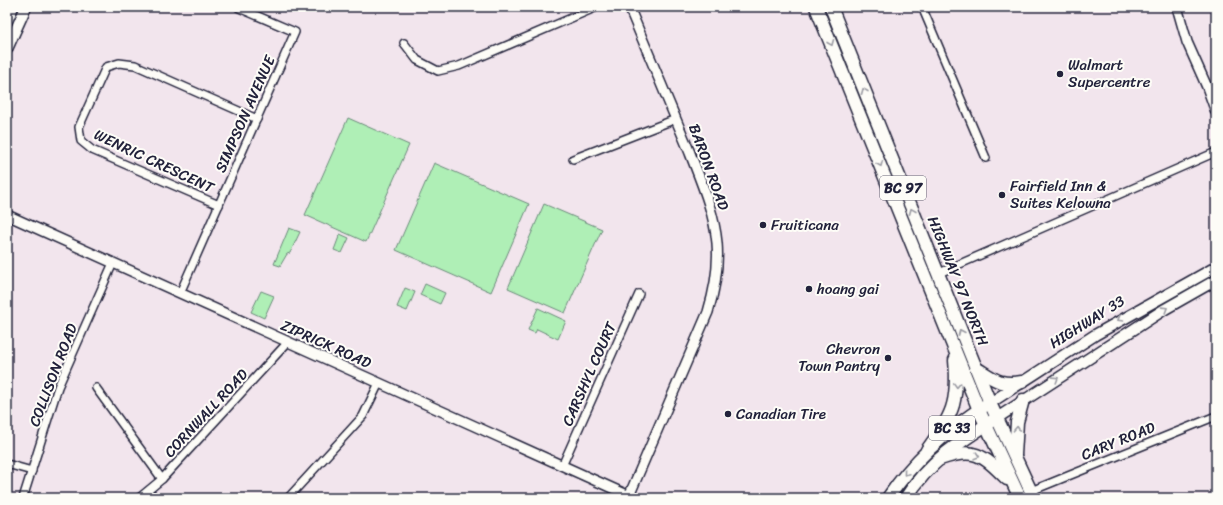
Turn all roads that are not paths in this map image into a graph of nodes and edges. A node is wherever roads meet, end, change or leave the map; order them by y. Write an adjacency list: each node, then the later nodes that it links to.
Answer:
1 (13, 7): 10 (main road)
2 (26, 7): 12 (main road)
3 (597, 7): 11 (street)
4 (629, 7): 14 (street, BARON ROAD)
5 (816, 7): 22 (main road, HIGHWAY 97 NORTH / BC 97, one-way to 22)
6 (831, 7): 24 (main road, HIGHWAY 97 NORTH / BC 97, one-way to 6)
7 (922, 7): 17 (street)
8 (1177, 7): 13 (street)
9 (239, 8): 15 (street, SIMPSON AVENUE)
10 (7, 21)
11 (404, 43)
12 (7, 49)
13 (1216, 112)
14 (676, 118): 18 (street); 49 (street, BARON ROAD)
15 (257, 119): 19 (street, SIMPSON AVENUE); 19 (street, WENRIC CRESCENT)
16 (1216, 152): 24 (street)
17 (986, 158)
18 (573, 159)
19 (219, 205): 26 (street, SIMPSON AVENUE)
20 (7, 215): 21 (street, ZIPRICK ROAD)
21 (113, 263): 26 (street, ZIPRICK ROAD); 45 (street, COLLISON ROAD)
22 (920, 264): 24 (main road); 29 (main road, HIGHWAY 97 NORTH / BC 97)
23 (1216, 267): 31 (main road, HIGHWAY 33 / BC 33, one-way to 31)
24 (937, 274): 30 (main road, HIGHWAY 97 NORTH / BC 97, one-way to 24)
25 (1216, 280): 34 (main road, HIGHWAY 33 / BC 33, one-way to 25)
26 (180, 293): 28 (street, ZIPRICK ROAD)
27 (639, 294): 44 (street, CARSHYL COURT)
28 (288, 342): 32 (street, ZIPRICK ROAD); 46 (street, CORNWALL ROAD)
29 (954, 346): 36 (main road, HIGHWAY 97 NORTH / BC 97); 40 (main road, one-way to 40)
30 (976, 368): 31 (main road); 35 (main road, HIGHWAY 97 NORTH / BC 97)
31 (1022, 382): 35 (main road, HIGHWAY 33 / BC 33)
32 (379, 383): 44 (street, ZIPRICK ROAD); 52 (street)
33 (96, 388): 46 (street)
34 (1023, 400): 38 (main road, HIGHWAY 33 / BC 33); 41 (main road, one-way to 34)
35 (990, 403): 36 (main road, HIGHWAY 33 / BC 33); 38 (main road, HIGHWAY 97 NORTH / BC 97)
36 (979, 410): 39 (main road, HIGHWAY 97 NORTH / BC 97); 40 (main road, BC 33)
37 (1216, 416): 48 (street, CARY ROAD)
38 (997, 418): 39 (main road, HIGHWAY 33 / BC 33); 41 (main road, HIGHWAY 97 NORTH / BC 97)
39 (986, 425): 42 (main road, BC 33); 47 (main road, HIGHWAY 97 NORTH / BC 97)
40 (927, 450): 53 (main road, BC 33, one-way to 53)
41 (1015, 458): 48 (main road, HIGHWAY 97 NORTH / BC 97)
42 (940, 459): 47 (main road, one-way to 47); 54 (main road, BC 33)
43 (7, 464): 45 (street)
44 (562, 466): 49 (street, ZIPRICK ROAD)
45 (32, 471): 50 (street, COLLISON ROAD)
46 (162, 480): 51 (street, CORNWALL ROAD)
47 (1018, 493)
48 (1032, 495)
49 (631, 497)
50 (23, 498)
51 (139, 498)
52 (288, 498)
53 (888, 498)
54 (906, 498)

